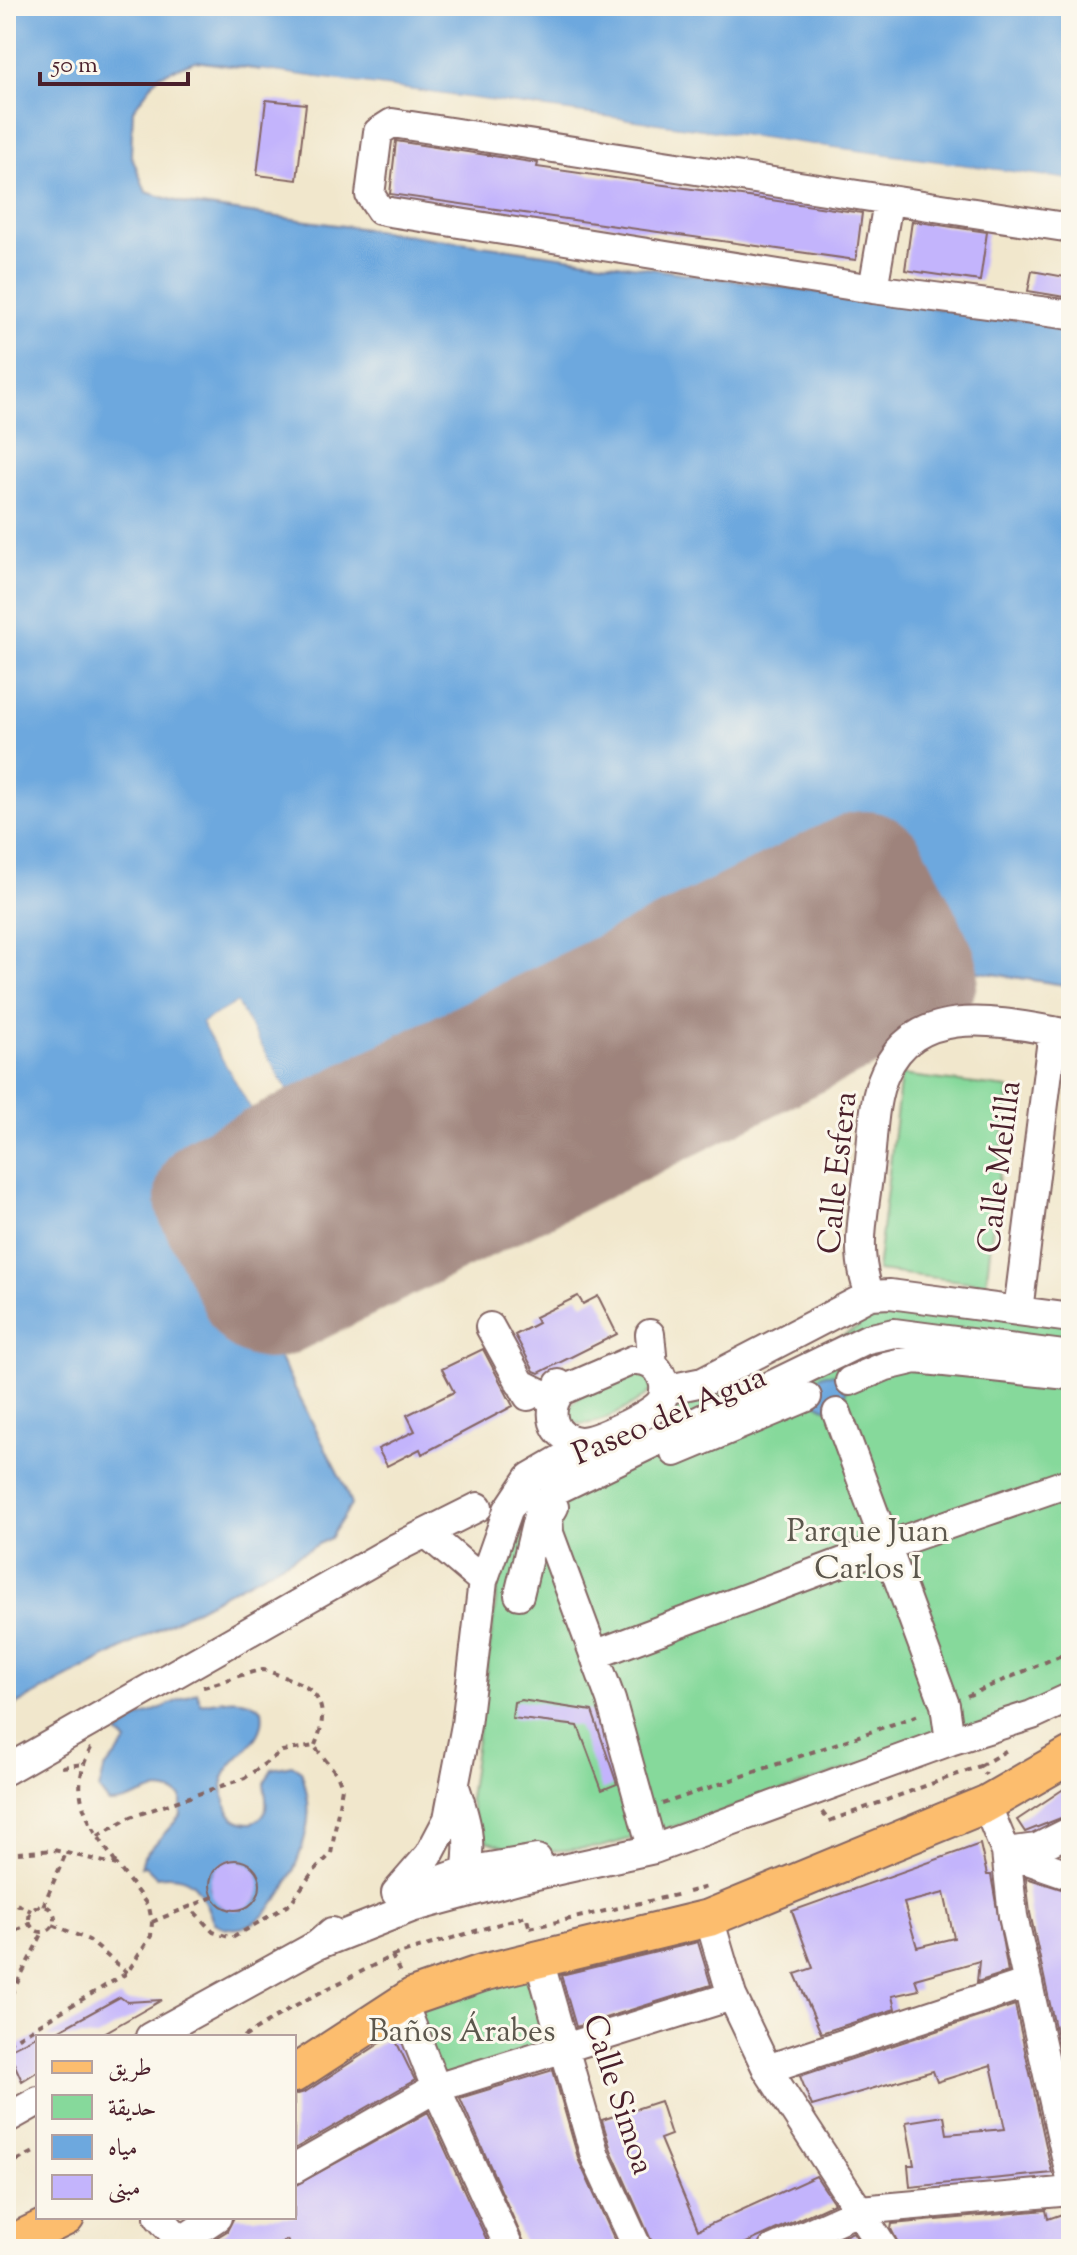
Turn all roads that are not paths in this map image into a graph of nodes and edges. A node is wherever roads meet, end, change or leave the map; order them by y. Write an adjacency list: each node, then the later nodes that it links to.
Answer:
1 (888, 202): 2 (street); 3 (street); 3 (street)
2 (1071, 228)
3 (873, 289): 4 (street)
4 (1071, 315)
5 (1062, 1032): 6 (street, Calle Esfera); 7 (street, Calle Melilla)
6 (870, 1295): 7 (street, Calle Esfera); 12 (street, Calle Esfera)
7 (1018, 1311): 8 (street, Calle Esfera)
8 (1071, 1318)
9 (490, 1327): 17 (street)
10 (650, 1334): 12 (street)
11 (1071, 1356): 25 (street)
12 (650, 1371): 17 (street); 18 (street)
13 (1071, 1375): 14 (street)
14 (850, 1381): 15 (street); 16 (street)
15 (807, 1397): 16 (street); 26 (street, Paseo del Agua)
16 (837, 1413): 23 (street)
17 (554, 1416): 18 (street); 19 (street)
18 (599, 1437): 19 (street)
19 (530, 1477): 24 (street)
20 (1071, 1482): 23 (street)
21 (478, 1507): 22 (street)
22 (426, 1533): 24 (street); 30 (street)
23 (886, 1546): 26 (street); 28 (street)
24 (483, 1581): 32 (street)
25 (519, 1595)
26 (594, 1655): 33 (street)
27 (1071, 1697): 28 (street)
28 (950, 1741): 33 (street)
29 (1071, 1755): 31 (main road)
30 (6, 1770)
31 (993, 1801): 35 (street); 39 (main road)
32 (458, 1828): 36 (street); 37 (street); 40 (street)
33 (655, 1828): 36 (street)
34 (1071, 1831): 35 (street)
35 (1006, 1852): 38 (street); 42 (street)
36 (519, 1869): 37 (street); 40 (street)
37 (466, 1871): 40 (street)
38 (1071, 1875)
39 (713, 1901): 41 (main road); 43 (street)
40 (400, 1903): 45 (street)
41 (534, 1944): 44 (main road); 46 (street, Calle Simoa)
42 (1028, 1983): 47 (street); 53 (street)
43 (732, 1996): 46 (street); 47 (street)
44 (408, 2000): 48 (main road); 49 (street)
45 (154, 2035)
46 (565, 2048): 49 (street); 62 (street, Calle Simoa)
47 (767, 2069): 55 (street)
48 (296, 2073)
49 (436, 2088): 52 (street); 61 (street)
50 (36, 2102): 51 (street)
51 (6, 2119)
52 (296, 2168)
53 (1071, 2179)
54 (1071, 2191): 55 (street)
55 (860, 2210): 63 (street); 64 (street)
56 (62, 2219): 60 (main road)
57 (161, 2219): 59 (street)
58 (215, 2219): 59 (street)
59 (185, 2245)
60 (6, 2246)
61 (510, 2249)
62 (638, 2249)
63 (773, 2249)
64 (884, 2249)

